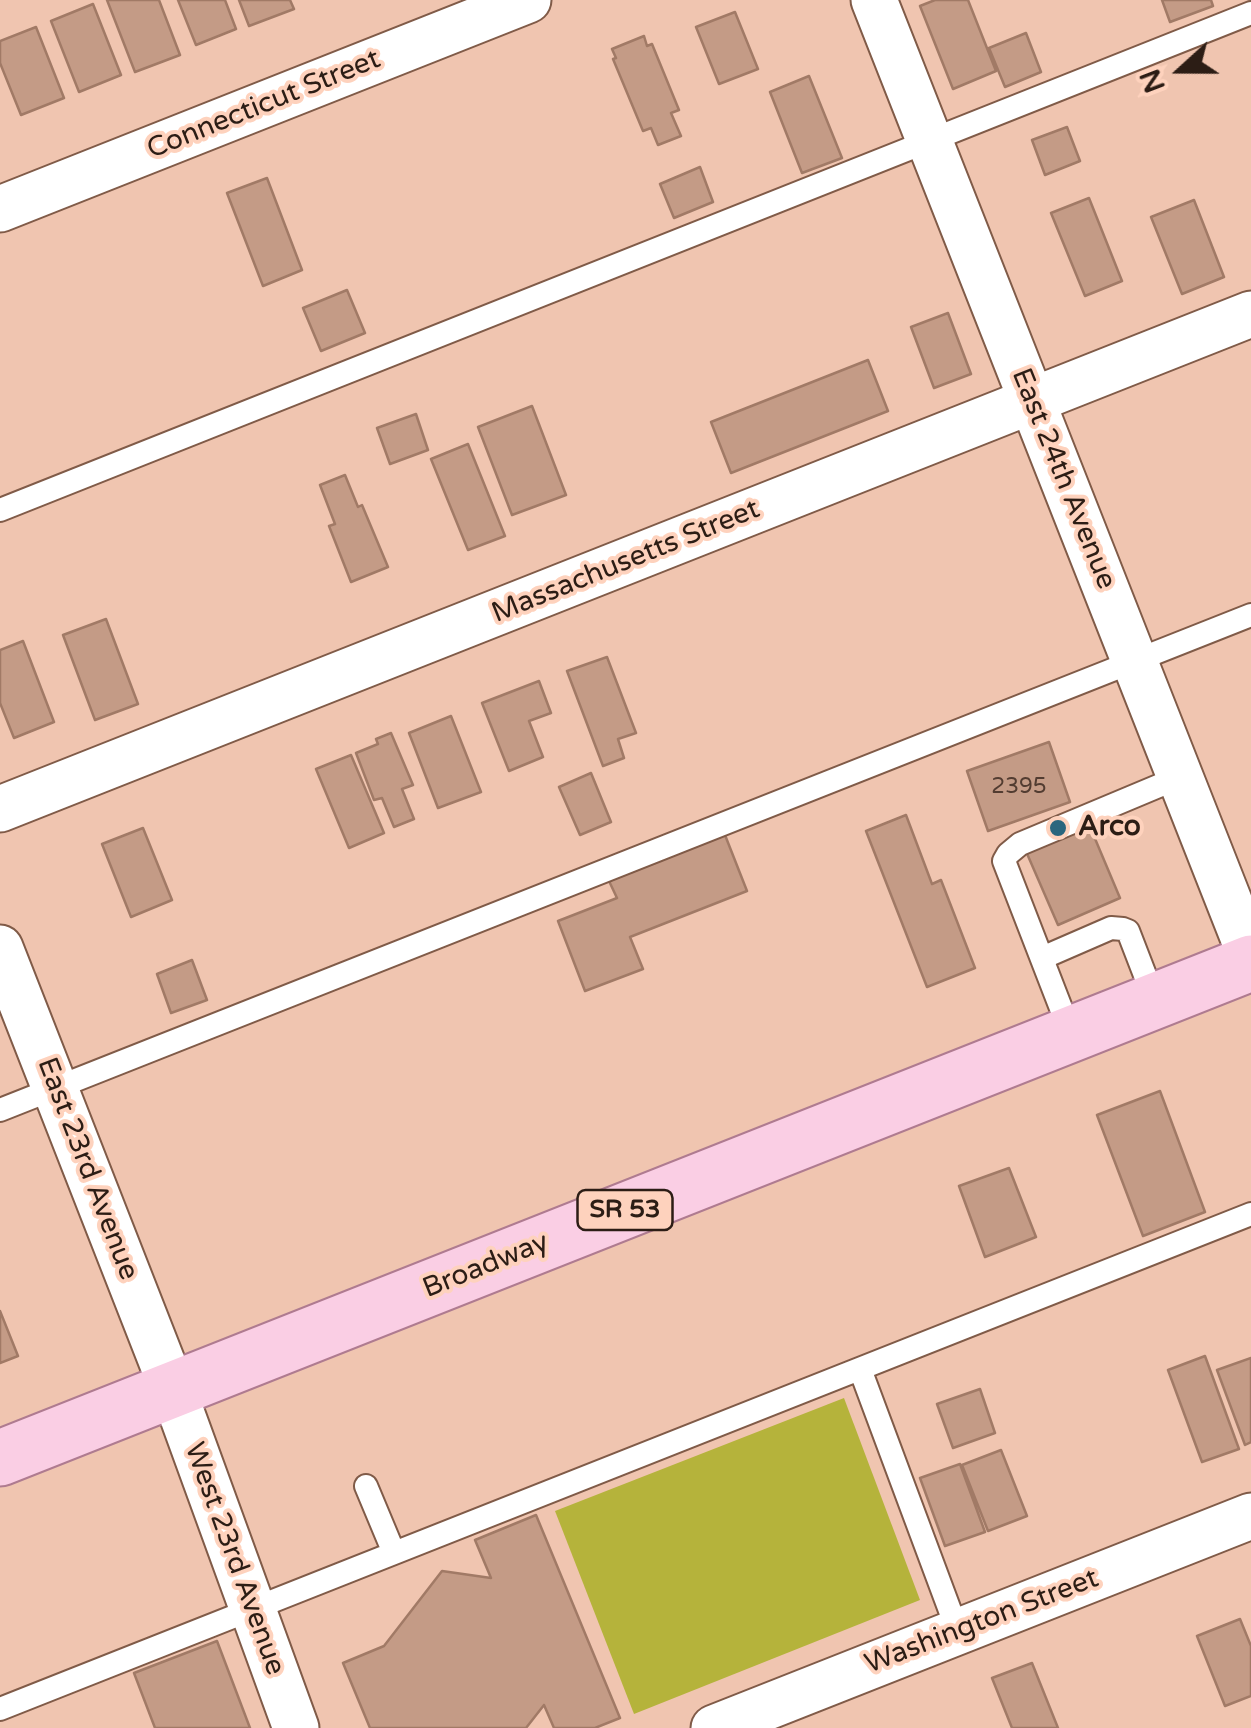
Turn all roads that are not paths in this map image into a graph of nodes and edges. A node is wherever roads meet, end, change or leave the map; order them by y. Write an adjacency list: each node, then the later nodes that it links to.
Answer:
1 (528, 0): 5 (street, Connecticut Street)
2 (874, 0): 4 (street, East 24th Avenue)
3 (1251, 13): 4 (lane)
4 (929, 141): 7 (street, East 24th Avenue); 8 (lane)
5 (0, 209)
6 (1251, 314): 7 (street, Massachusetts Street)
7 (1032, 401): 10 (street, East 24th Avenue); 12 (street, Massachusetts Street)
8 (0, 510)
9 (1251, 614): 10 (lane)
10 (1135, 660): 11 (street, East 24th Avenue); 18 (lane)
11 (1180, 777): 14 (lane); 15 (street, East 24th Avenue)
12 (0, 809)
13 (0, 948): 18 (street, East 23rd Avenue)
14 (1042, 958): 16 (lane); 17 (lane)
15 (1251, 960): 16 (main road, Broadway / SR 53)
16 (1155, 1001): 17 (main road, Broadway / SR 53)
17 (1072, 1034): 22 (main road, Broadway / SR 53)
18 (56, 1087): 19 (lane); 22 (street, East 23rd Avenue)
19 (0, 1110)
20 (1251, 1214): 21 (lane)
21 (860, 1368): 26 (lane); 28 (lane)
22 (173, 1390): 23 (main road, Broadway / SR 53); 27 (street, West 23rd Avenue)
23 (0, 1458)
24 (366, 1486): 26 (lane)
25 (1251, 1516): 28 (street, Washington Street)
26 (394, 1553): 27 (lane)
27 (252, 1608): 29 (lane); 30 (street, West 23rd Avenue)
28 (958, 1632): 31 (street, Washington Street)
29 (0, 1708)
30 (296, 1728)
31 (714, 1728)

